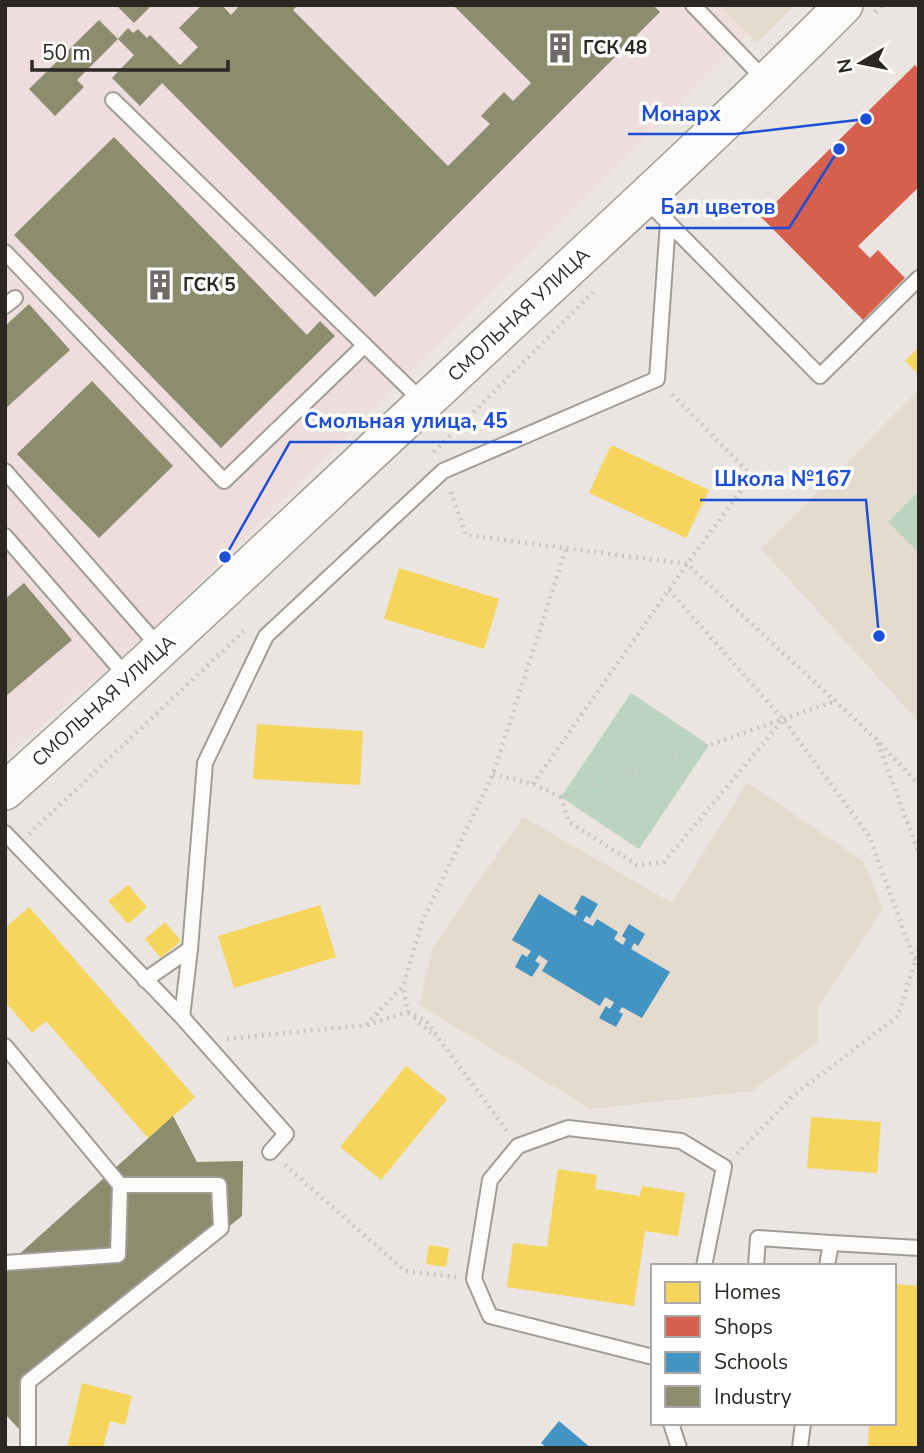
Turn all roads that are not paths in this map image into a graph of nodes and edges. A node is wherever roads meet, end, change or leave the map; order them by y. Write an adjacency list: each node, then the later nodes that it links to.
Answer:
1 (694, 5): 3 (lane)
2 (858, 10): 3 (street, СМОЛЬНАЯ УЛИЦА)
3 (767, 82): 5 (street, СМОЛЬНАЯ УЛИЦА)
4 (113, 100): 8 (lane)
5 (656, 210): 7 (lane); 9 (street, СМОЛЬНАЯ УЛИЦА); 16 (lane)
6 (5, 252): 8 (lane)
7 (919, 278)
8 (365, 345): 9 (lane)
9 (424, 403): 12 (street, СМОЛЬНАЯ УЛИЦА)
10 (5, 471): 12 (lane)
11 (5, 536): 13 (lane)
12 (162, 650): 13 (street, СМОЛЬНАЯ УЛИЦА)
13 (129, 679): 14 (street, СМОЛЬНАЯ УЛИЦА)
14 (5, 791)
15 (5, 833): 17 (lane)
16 (190, 948): 17 (lane); 18 (lane)
17 (145, 980): 18 (lane)
18 (182, 1017): 20 (lane)
19 (5, 1046): 21 (lane)
20 (270, 1152)
21 (120, 1185): 24 (lane); 31 (lane)
22 (831, 1243): 23 (lane); 26 (lane); 27 (lane)
23 (919, 1248)
24 (5, 1264)
25 (704, 1264): 28 (lane)
26 (756, 1264)
27 (827, 1264)
28 (651, 1356)
29 (672, 1425): 32 (lane)
30 (803, 1425): 33 (lane)
31 (28, 1448)
32 (679, 1448)
33 (800, 1448)

